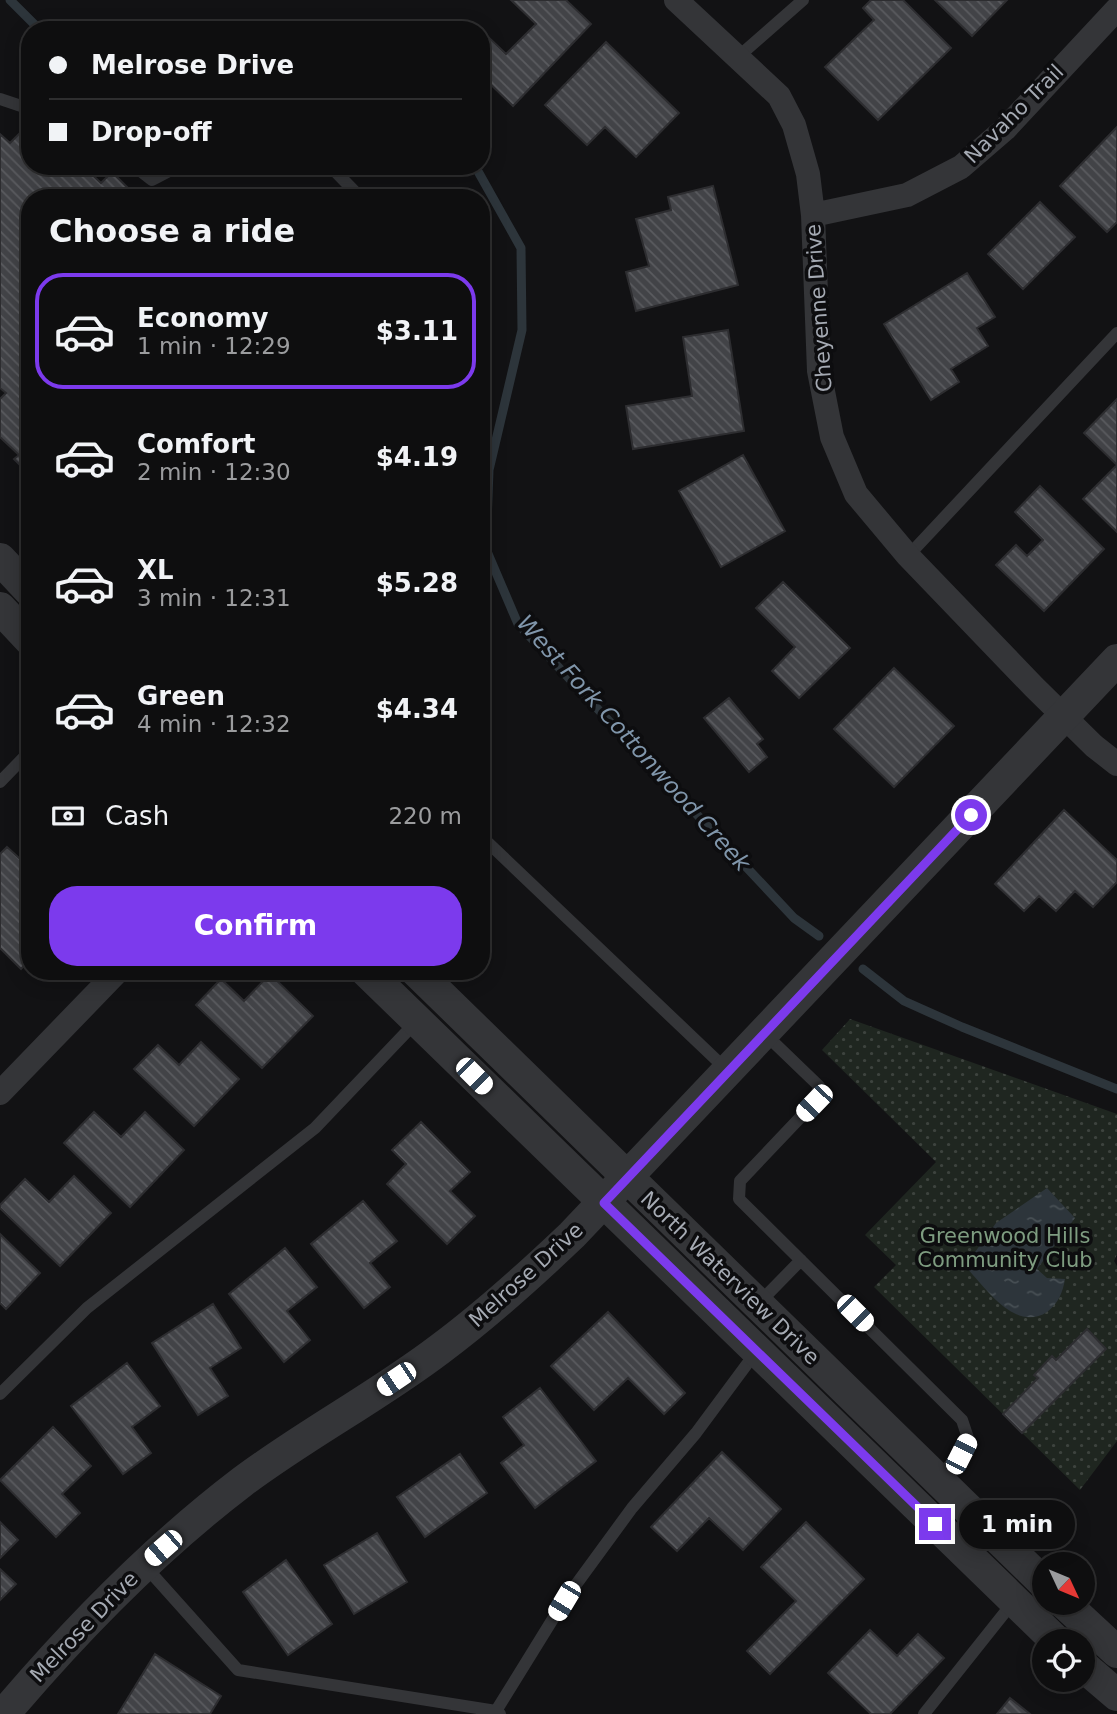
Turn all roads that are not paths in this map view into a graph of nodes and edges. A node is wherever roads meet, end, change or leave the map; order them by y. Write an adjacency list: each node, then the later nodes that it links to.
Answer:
1 (676, 0): 4 (street, Cheyenne Drive)
2 (803, 0): 4 (lane)
3 (1117, 9): 11 (street, Navaho Trail)
4 (738, 57): 11 (street, Cheyenne Drive)
5 (0, 99): 6 (lane)
6 (21, 106)
7 (146, 175): 8 (lane)
8 (162, 175)
9 (339, 175): 10 (lane)
10 (352, 189)
11 (813, 215): 13 (street, Cheyenne Drive)
12 (1117, 333): 13 (lane)
13 (908, 556): 19 (street, Cheyenne Drive)
14 (0, 559): 15 (street)
15 (21, 581)
16 (0, 608): 17 (street)
17 (21, 630)
18 (1117, 660): 19 (street, Melrose Drive)
19 (1064, 716): 21 (street, Cheyenne Drive); 28 (street, Melrose Drive)
20 (21, 760): 22 (lane)
21 (1117, 764)
22 (0, 782)
23 (490, 845): 29 (lane)
24 (109, 980): 30 (street)
25 (375, 980): 27 (street, North Waterview Drive)
26 (425, 980): 31 (street, North Waterview Drive)
27 (417, 1021): 32 (street, North Waterview Drive); 36 (lane)
28 (764, 1033): 29 (street, Melrose Drive); 33 (lane)
29 (729, 1072): 31 (street, Melrose Drive)
30 (0, 1093)
31 (628, 1178): 32 (street, Melrose Drive); 34 (street, North Waterview Drive)
32 (604, 1203): 35 (street, North Waterview Drive); 38 (street, Melrose Drive)
33 (801, 1260): 34 (lane); 37 (lane)
34 (758, 1305): 37 (street, North Waterview Drive)
35 (757, 1351): 40 (street, North Waterview Drive); 46 (lane)
36 (0, 1394)
37 (936, 1479): 39 (street, North Waterview Drive)
38 (144, 1565): 46 (lane); 47 (street, Melrose Drive)
39 (1032, 1571)
40 (1014, 1601): 42 (street, North Waterview Drive); 48 (lane)
41 (1077, 1615): 43 (street)
42 (1043, 1629)
43 (1117, 1652)
44 (1095, 1676): 45 (street)
45 (1117, 1695)
46 (498, 1713)
47 (4, 1714)
48 (923, 1714)

